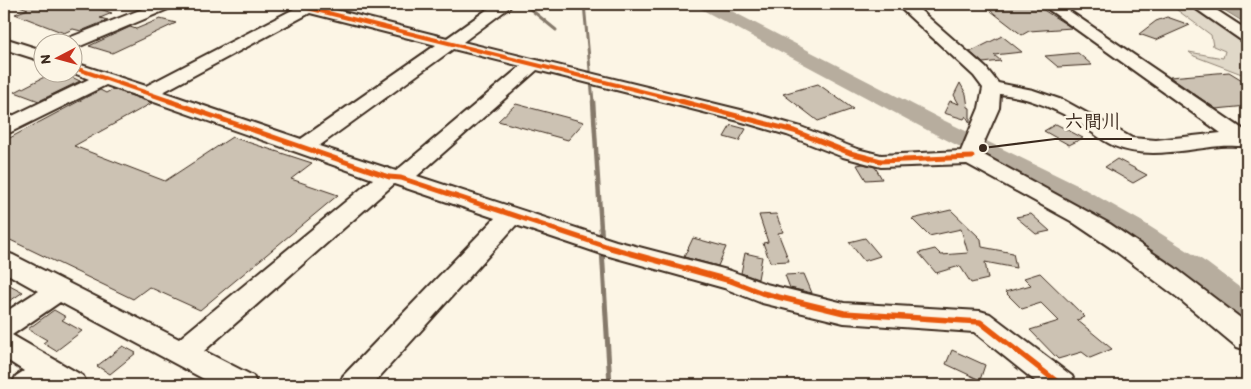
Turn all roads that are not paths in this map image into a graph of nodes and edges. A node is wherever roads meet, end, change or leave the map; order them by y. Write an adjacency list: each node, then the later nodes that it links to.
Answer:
1 (168, 4): 8 (street)
2 (505, 4): 10 (street)
3 (904, 4): 15 (street)
4 (1049, 4): 18 (street)
5 (1197, 4): 7 (street)
6 (305, 5): 10 (street); 16 (street)
7 (1247, 37)
8 (82, 39)
9 (4, 43): 11 (street)
10 (448, 44): 12 (street); 19 (street)
11 (32, 53)
12 (534, 65): 20 (street); 21 (street)
13 (82, 71): 14 (street)
14 (104, 79): 16 (street); 17 (street)
15 (992, 88): 18 (street); 20 (street)
16 (147, 93): 19 (street)
17 (4, 128)
18 (1245, 139)
19 (304, 146): 21 (street)
20 (972, 148): 26 (street)
21 (395, 177): 22 (street); 28 (street)
22 (512, 214): 32 (street); 33 (street)
23 (4, 261): 24 (street)
24 (59, 290): 25 (street); 28 (street)
25 (4, 327)
26 (1247, 339)
27 (4, 344): 29 (street)
28 (181, 354): 31 (street)
29 (37, 378): 30 (street)
30 (72, 385)
31 (242, 385)
32 (354, 385)
33 (1061, 385)

